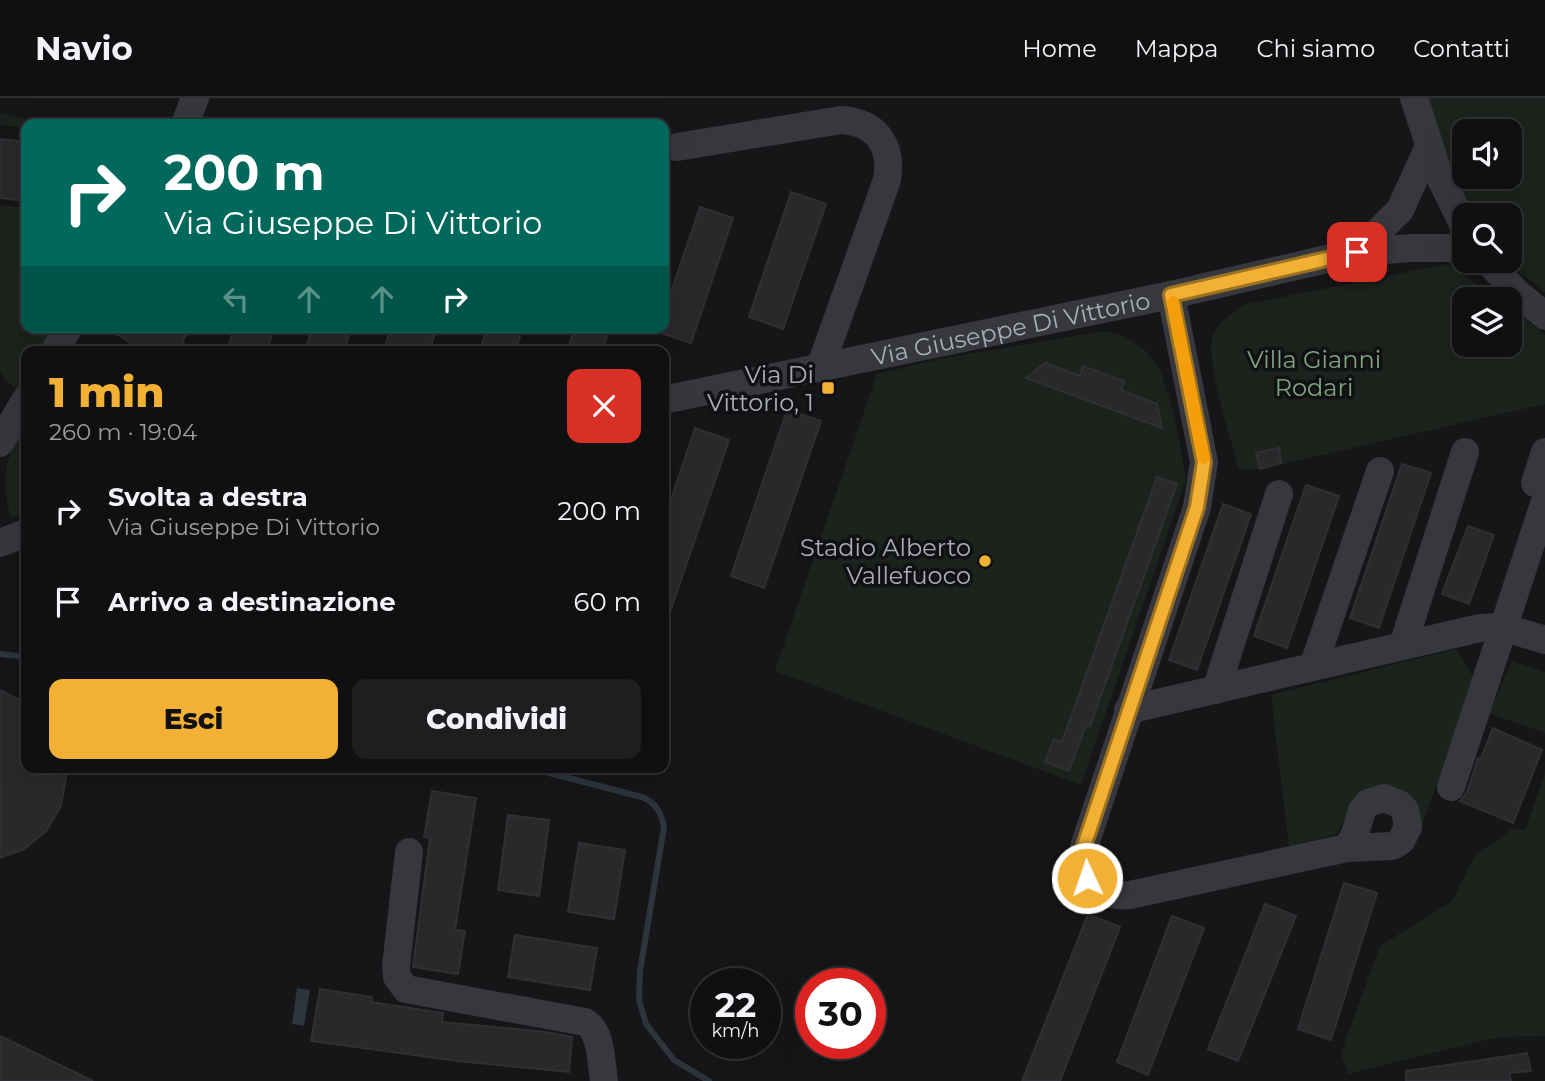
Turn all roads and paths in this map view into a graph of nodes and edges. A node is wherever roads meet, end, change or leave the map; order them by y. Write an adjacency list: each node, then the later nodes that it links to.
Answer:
1 (195, 98): 3 (street)
2 (1414, 98): 4 (street)
3 (187, 119)
4 (1429, 146): 6 (street); 7 (street)
5 (677, 147): 16 (street)
6 (1453, 203)
7 (1400, 210): 8 (street); 12 (street)
8 (1452, 216)
9 (1452, 221): 10 (street)
10 (1412, 248): 11 (street, Via Giuseppe Di Vittorio); 12 (street, Via Giuseppe Di Vittorio)
11 (1452, 248)
12 (1357, 252): 14 (street, Via Giuseppe Di Vittorio)
13 (1499, 273): 15 (street)
14 (1171, 295): 16 (street, Via Giuseppe Di Vittorio); 30 (street)
15 (1545, 316)
16 (820, 368): 17 (street, Via Giuseppe Di Vittorio)
17 (669, 399)
18 (21, 407): 19 (street)
19 (0, 443)
20 (1465, 452): 27 (street)
21 (1545, 452): 23 (street)
22 (1380, 471): 28 (street)
23 (1542, 490): 25 (street)
24 (1279, 494): 29 (street)
25 (1502, 627): 26 (street); 27 (street); 31 (street)
26 (1545, 640)
27 (1403, 645): 28 (street)
28 (1313, 667): 29 (street)
29 (1216, 690): 30 (street)
30 (1129, 710): 32 (street)
31 (1451, 787)
32 (1347, 848)
33 (409, 852): 34 (street)
34 (604, 1081)

